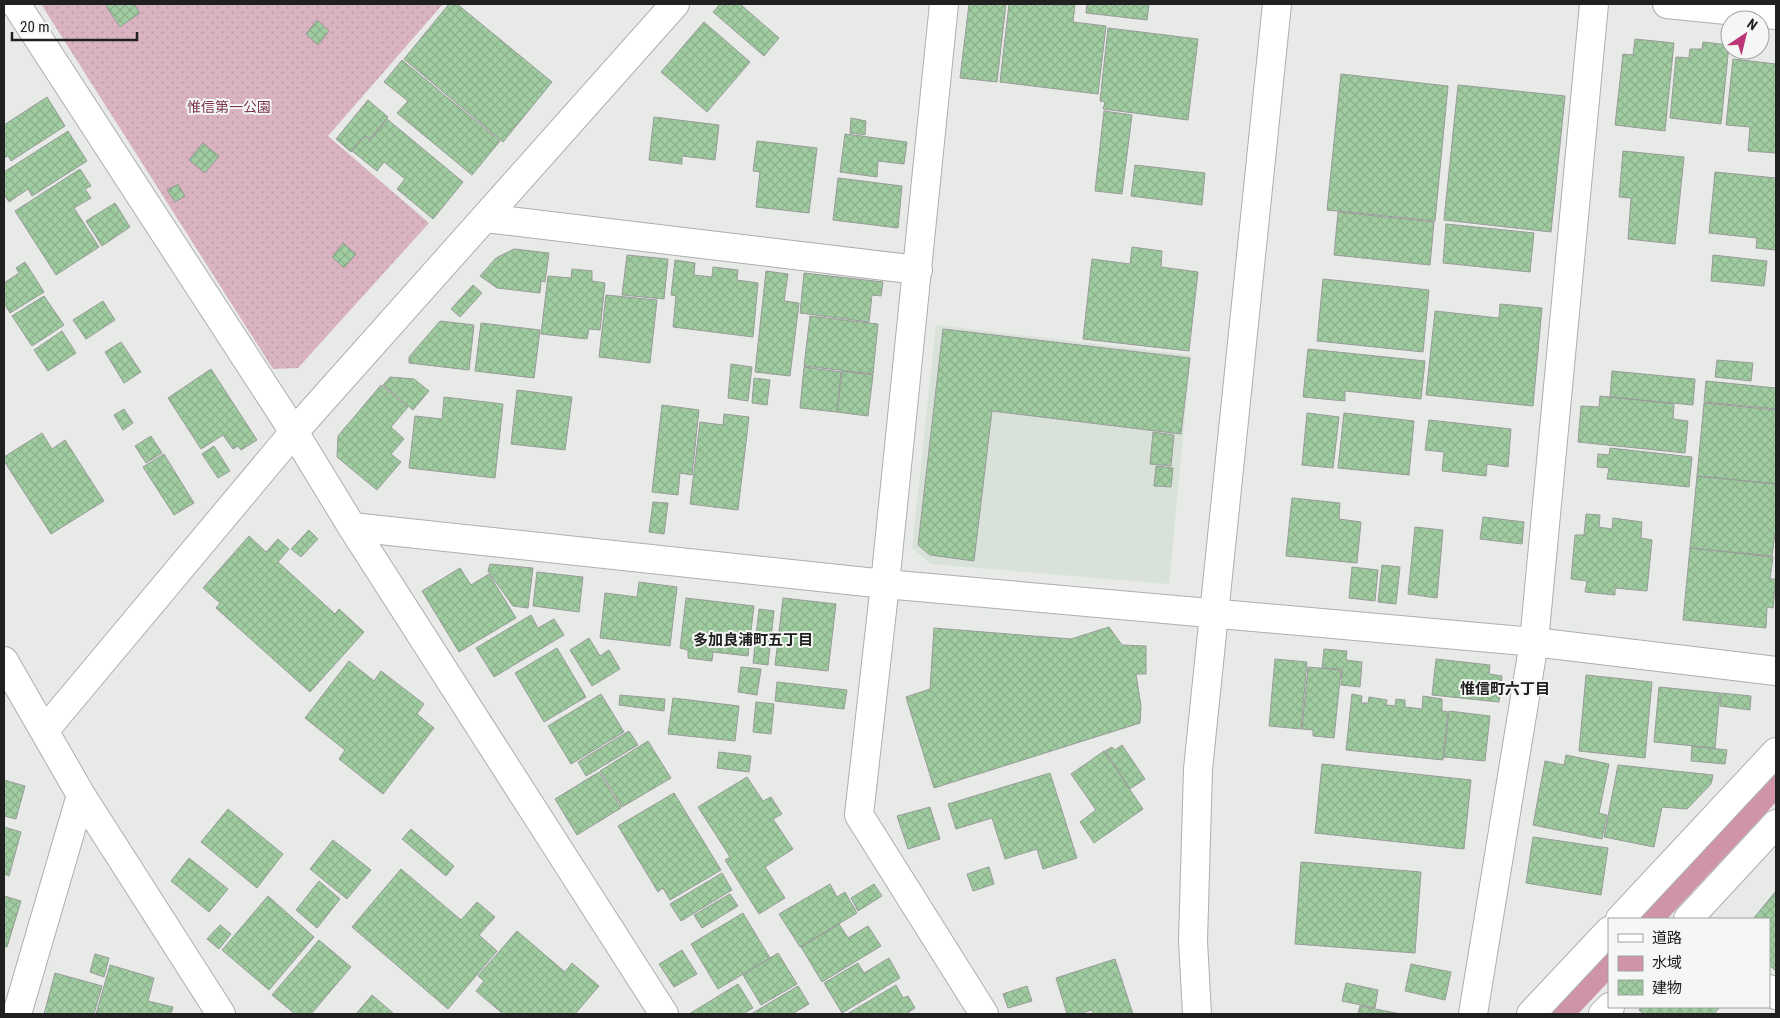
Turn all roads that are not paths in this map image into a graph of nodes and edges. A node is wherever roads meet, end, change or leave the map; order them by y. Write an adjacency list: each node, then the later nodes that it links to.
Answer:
1 (16, 4): 10 (street)
2 (675, 4): 8 (street)
3 (944, 4): 9 (street)
4 (1277, 4): 13 (street)
5 (1594, 4): 14 (street)
6 (1667, 4): 7 (street)
7 (1776, 15)
8 (484, 218): 9 (street); 10 (street)
9 (918, 270): 12 (street)
10 (294, 432): 11 (street); 17 (street)
11 (352, 527): 12 (street); 26 (street)
12 (885, 584): 13 (street); 27 (street)
13 (1214, 613): 14 (street); 28 (street)
14 (1534, 642): 16 (street); 29 (street)
15 (4, 661): 17 (street)
16 (1776, 671)
17 (45, 730): 19 (street)
18 (1776, 752): 21 (street)
19 (81, 795): 24 (street); 25 (street)
20 (1776, 824): 22 (street)
21 (1621, 918)
22 (1689, 918)
23 (1608, 932): 30 (street)
24 (16, 1014)
25 (221, 1014)
26 (664, 1014)
27 (984, 1014)
28 (1197, 1014)
29 (1473, 1014)
30 (1531, 1014)

